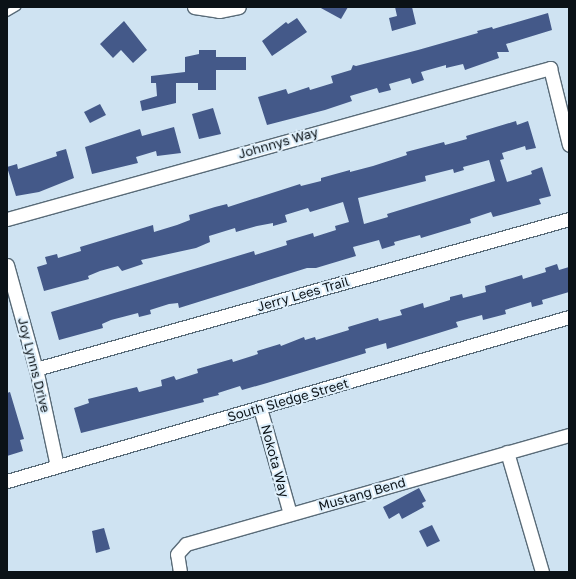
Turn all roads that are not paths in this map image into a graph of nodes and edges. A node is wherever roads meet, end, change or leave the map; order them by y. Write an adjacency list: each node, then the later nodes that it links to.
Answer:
1 (17, 7): 4 (lane)
2 (194, 7): 3 (street)
3 (239, 7)
4 (7, 13)
5 (569, 145): 6 (street, Johnnys Way)
6 (7, 219)
7 (569, 219): 10 (street, Jerry Lees Trail)
8 (7, 265): 10 (street, Joy Lynns Drive)
9 (569, 317): 11 (street, South Sledge Street)
10 (36, 369): 14 (street, Joy Lynns Drive)
11 (260, 408): 14 (street, South Sledge Street); 16 (street, Nokota Way)
12 (569, 435): 13 (street, Mustang Bend)
13 (507, 452): 16 (street, Mustang Bend); 18 (street)
14 (57, 466): 15 (street, South Sledge Street)
15 (7, 480)
16 (290, 514): 17 (street, Mustang Bend)
17 (180, 572)
18 (542, 572)

